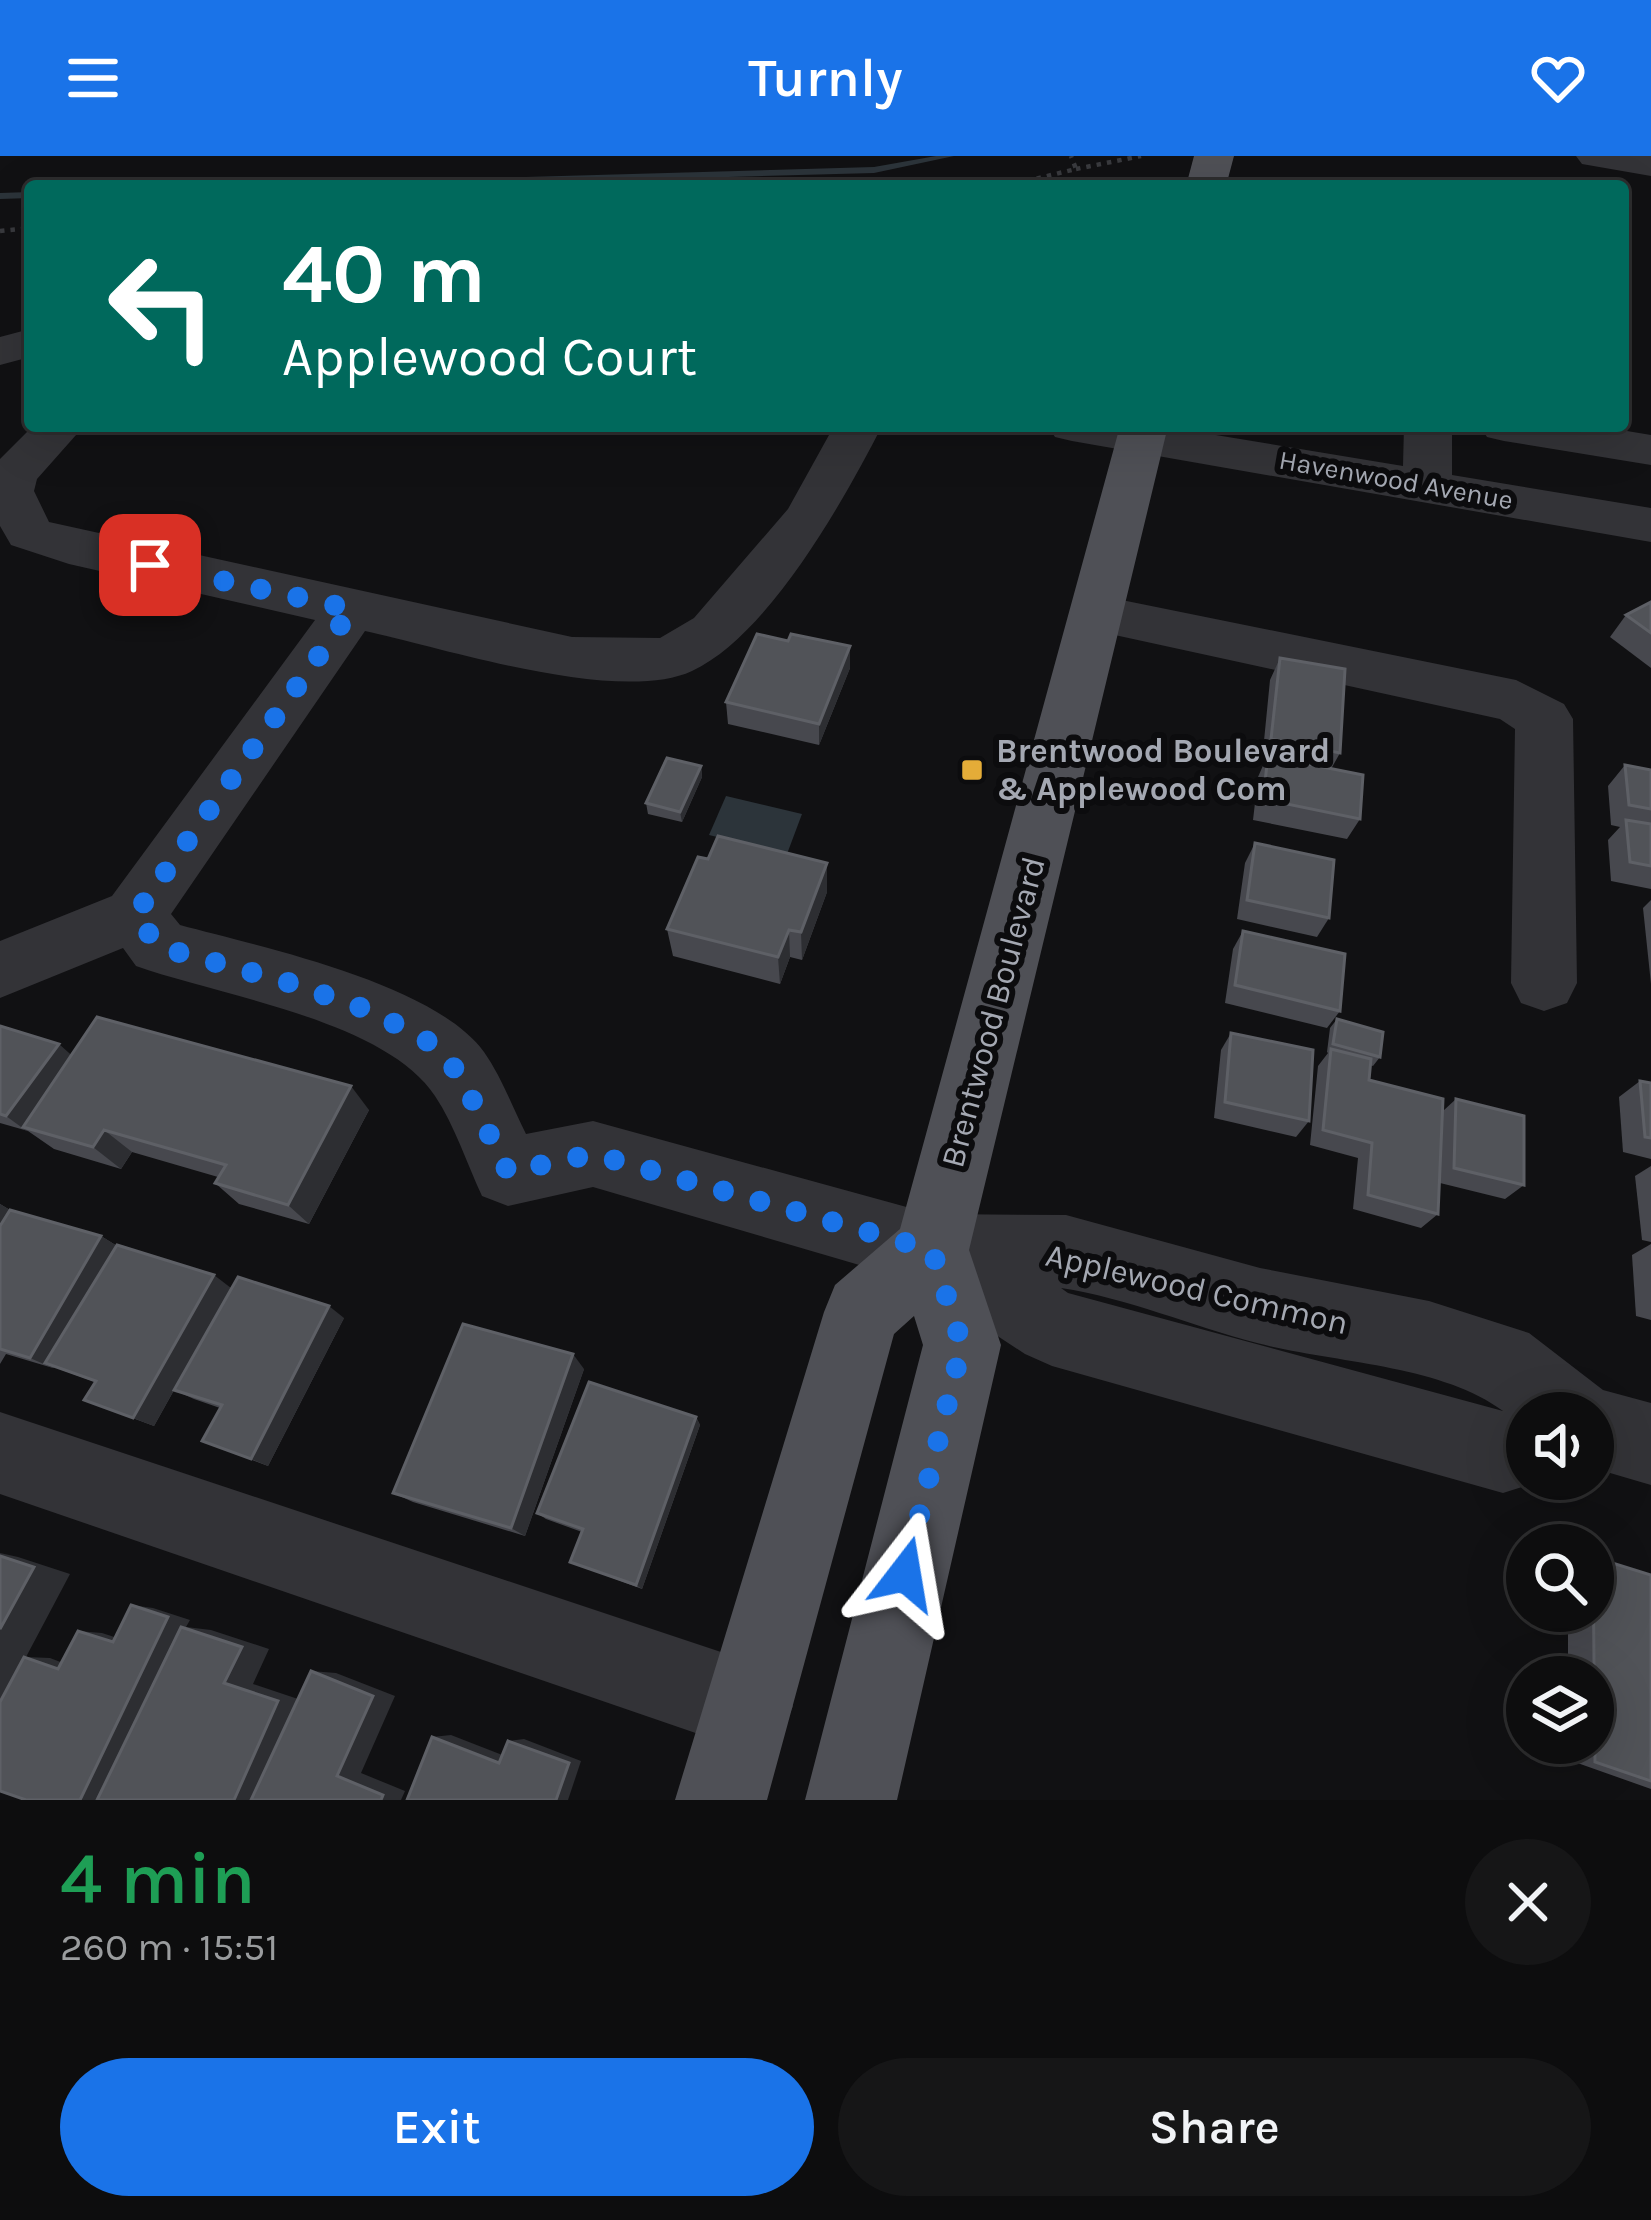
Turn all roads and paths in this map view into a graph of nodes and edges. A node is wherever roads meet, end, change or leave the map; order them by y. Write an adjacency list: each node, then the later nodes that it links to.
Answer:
1 (1141, 156): 3 (path)
2 (1596, 156): 4 (street)
3 (1073, 163): 5 (path)
4 (1651, 164)
5 (1023, 180)
6 (54, 432): 15 (street)
7 (855, 432): 15 (street)
8 (1143, 432): 16 (main road, Brentwood Boulevard)
9 (1148, 432): 13 (street, Havenwood Avenue)
10 (1428, 432): 13 (street)
11 (1541, 432): 12 (street)
12 (1651, 450)
13 (1427, 485): 14 (street, Havenwood Avenue)
14 (1651, 525)
15 (352, 609): 17 (street)
16 (1097, 614): 19 (street); 20 (main road, Brentwood Boulevard)
17 (135, 915): 18 (street); 20 (street, Applewood Common)
18 (0, 970)
19 (1544, 982)
20 (932, 1250): 21 (street, Applewood Common); 23 (main road); 25 (main road)
21 (1506, 1452)
22 (0, 1453): 23 (street)
23 (748, 1706): 24 (main road)
24 (722, 1800)
25 (851, 1800)

